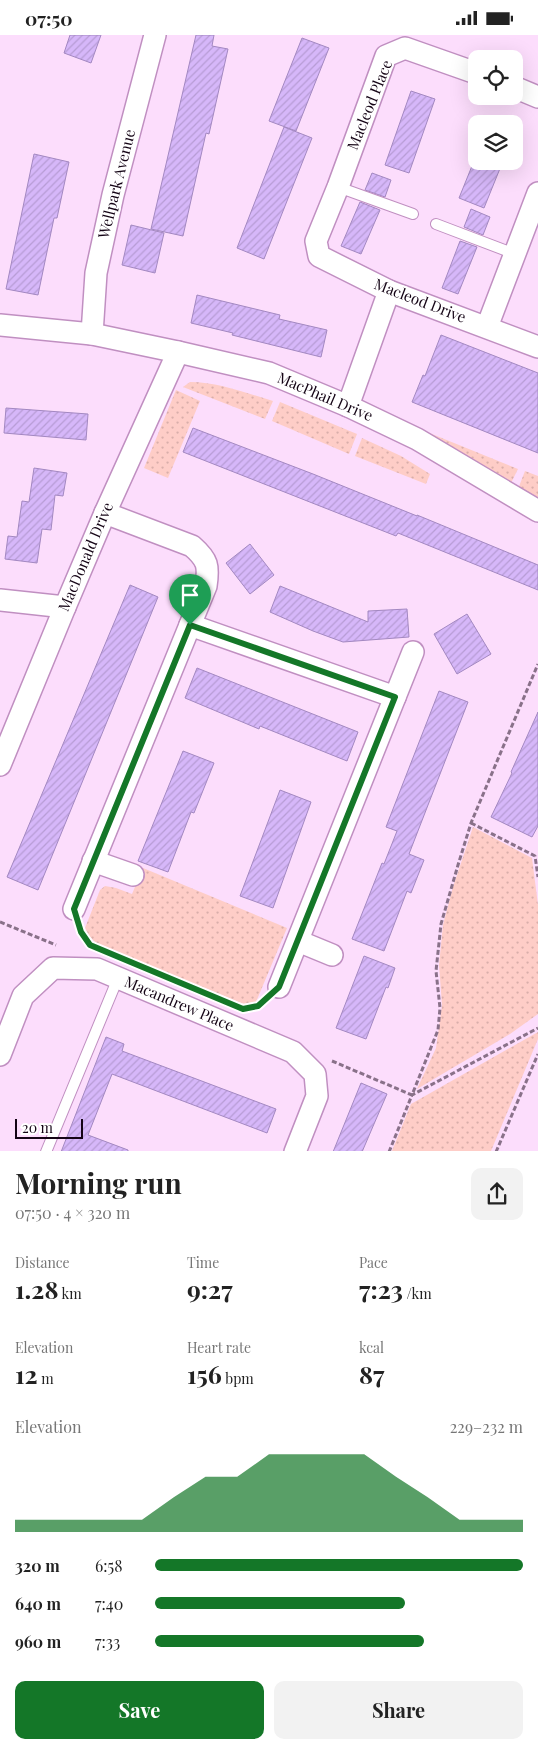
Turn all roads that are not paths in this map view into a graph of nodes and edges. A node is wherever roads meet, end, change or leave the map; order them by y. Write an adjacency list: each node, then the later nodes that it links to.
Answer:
1 (154, 35): 14 (street, Wellpark Avenue)
2 (468, 70): 5 (street, Macleod Place)
3 (523, 91): 4 (street)
4 (538, 97)
5 (338, 187): 7 (lane); 9 (street, Macleod Place)
6 (538, 193): 10 (street)
7 (413, 214)
8 (436, 224): 10 (lane)
9 (316, 241): 11 (street, Macleod Drive)
10 (515, 254): 13 (street)
11 (389, 291): 13 (street, Macleod Drive); 17 (street)
12 (0, 325): 14 (street, MacPhail Drive)
13 (487, 327): 15 (street, Macleod Drive)
14 (92, 334): 16 (street, MacPhail Drive)
15 (538, 347)
16 (178, 352): 17 (street, MacPhail Drive); 19 (street, MacDonald Drive)
17 (348, 406): 18 (street, MacPhail Drive)
18 (538, 511)
19 (105, 513): 21 (street, MacDonald Drive); 22 (street)
20 (0, 600): 21 (street)
21 (64, 607): 25 (street, MacDonald Drive)
22 (190, 625): 24 (street); 26 (street)
23 (413, 652): 24 (street)
24 (395, 697): 29 (street)
25 (0, 765)
26 (93, 861): 27 (street); 28 (street)
27 (132, 875)
28 (74, 909)
29 (298, 941): 30 (street); 32 (street)
30 (332, 955)
31 (118, 978): 33 (street, Macandrew Place); 34 (lane); 35 (street, Macandrew Place)
32 (279, 987)
33 (0, 1055)
34 (46, 1151)
35 (295, 1151)

